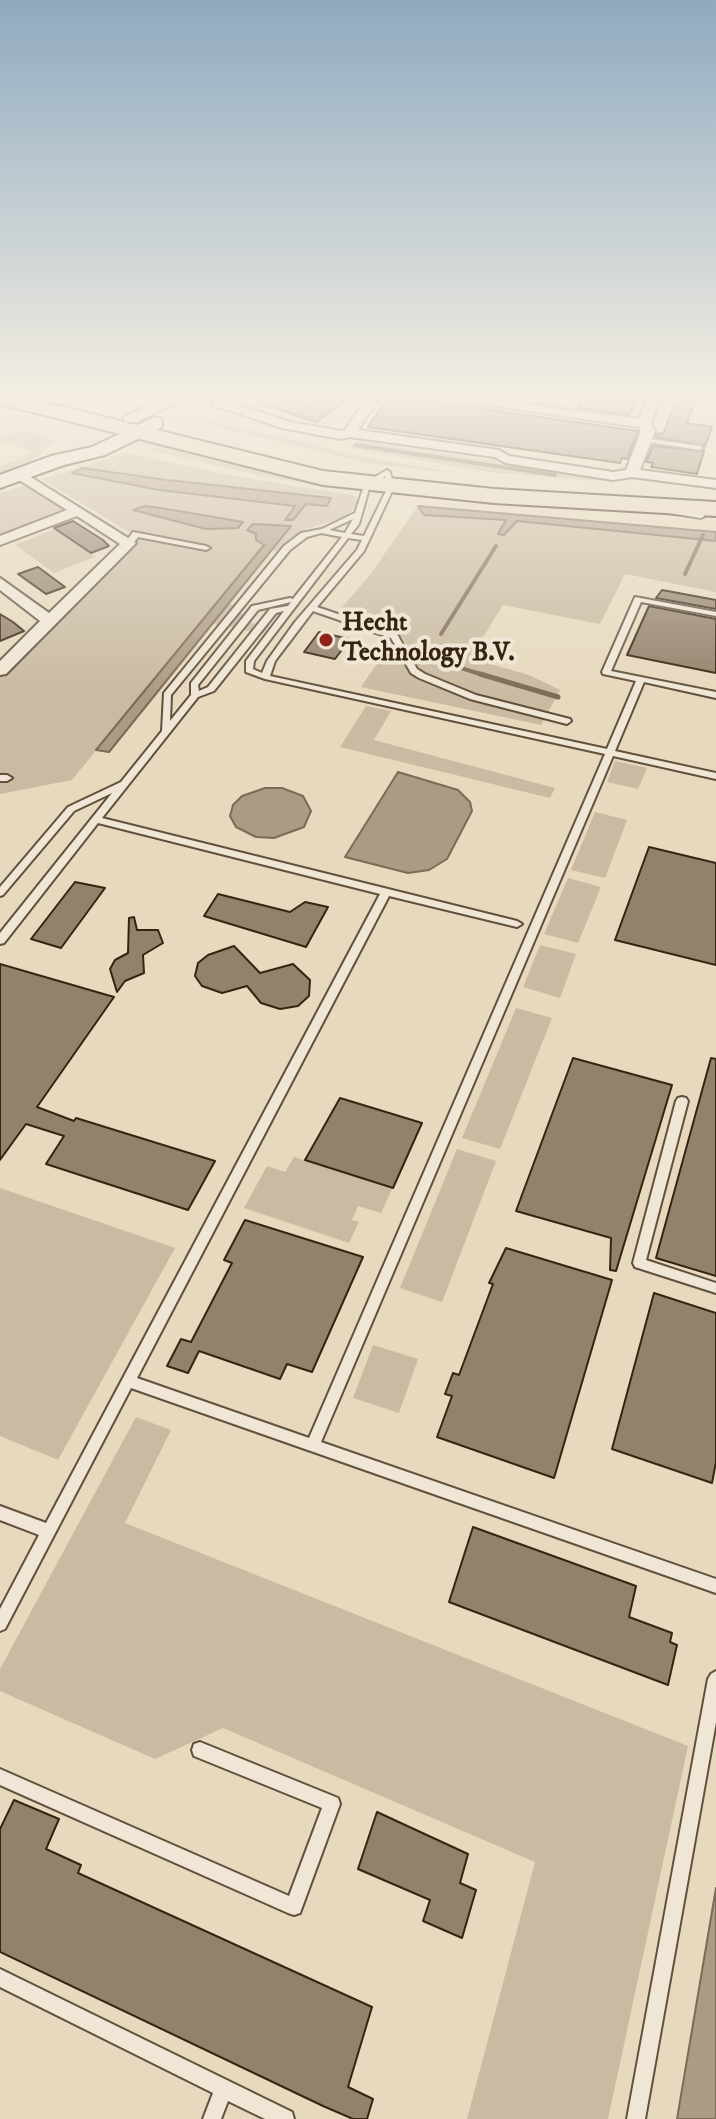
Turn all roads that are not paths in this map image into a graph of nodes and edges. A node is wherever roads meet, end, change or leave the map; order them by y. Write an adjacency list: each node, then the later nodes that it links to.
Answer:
1 (56, 497): 7 (street)
2 (370, 497): 8 (lane)
3 (377, 497): 11 (lane)
4 (560, 497): 6 (main road)
5 (599, 497): 6 (main road)
6 (711, 509)
7 (78, 511): 12 (street); 13 (street)
8 (358, 514): 9 (lane); 10 (lane)
9 (321, 531): 10 (lane); 16 (lane)
10 (349, 534): 11 (lane); 17 (lane)
11 (364, 538): 18 (lane)
12 (0, 541)
13 (129, 543): 14 (lane); 22 (street)
14 (206, 548)
15 (0, 583): 22 (street)
16 (251, 594): 20 (lane); 29 (lane)
17 (301, 596): 19 (lane); 20 (lane)
18 (315, 605): 19 (lane); 24 (lane); 28 (lane)
19 (291, 607): 24 (lane); 26 (lane)
20 (255, 608): 26 (lane)
21 (716, 614): 25 (lane)
22 (50, 621): 23 (street)
23 (0, 670)
24 (265, 677): 30 (lane)
25 (641, 680): 27 (lane); 30 (lane)
26 (195, 695): 29 (lane)
27 (716, 695)
28 (567, 721)
29 (165, 731): 32 (lane)
30 (609, 753): 31 (lane); 41 (lane)
31 (716, 776)
32 (127, 783): 33 (lane); 34 (lane)
33 (96, 820): 35 (lane); 37 (lane)
34 (0, 893)
35 (385, 894): 36 (lane); 40 (lane)
36 (517, 924)
37 (0, 940)
38 (682, 1101): 39 (lane)
39 (716, 1288)
40 (128, 1381): 41 (lane); 43 (lane)
41 (313, 1445): 44 (lane)
42 (0, 1513): 43 (lane)
43 (49, 1531): 45 (lane)
44 (716, 1586)
45 (0, 1624)
46 (716, 1679): 53 (lane)
47 (200, 1750): 48 (lane)
48 (0, 1777)
49 (0, 1978): 50 (lane)
50 (224, 2088): 51 (lane); 52 (lane)
51 (212, 2119)
52 (285, 2119)
53 (636, 2119)

